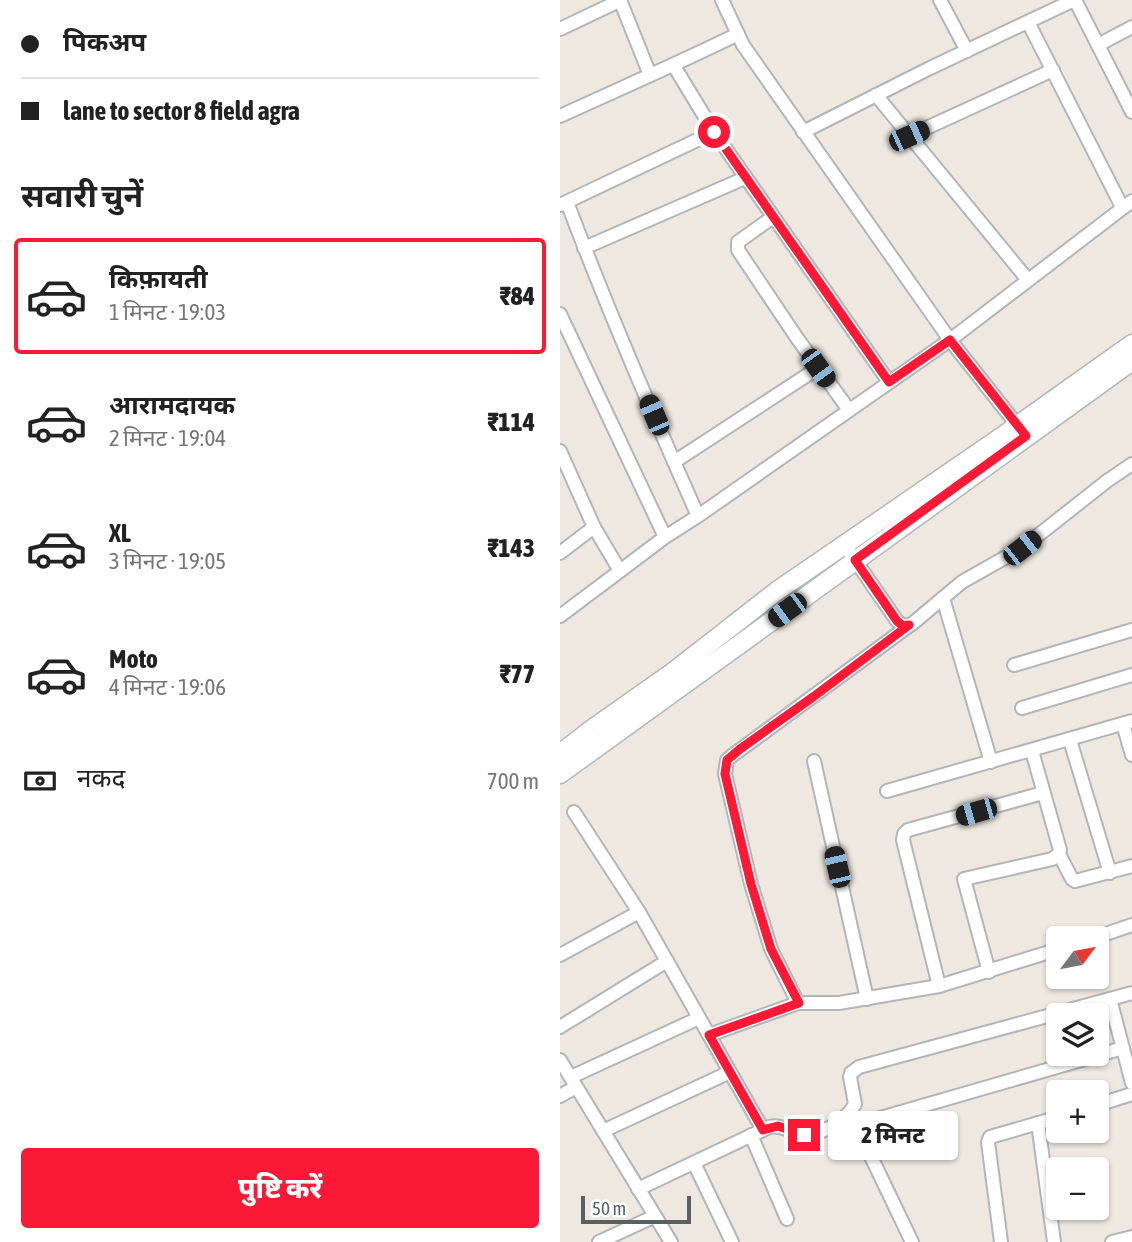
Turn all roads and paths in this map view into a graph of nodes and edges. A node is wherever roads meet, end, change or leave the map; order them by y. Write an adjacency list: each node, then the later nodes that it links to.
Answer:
1 (621, 0): 7 (street); 13 (street)
2 (722, 0): 8 (street)
3 (940, 0): 10 (street)
4 (1075, 0): 5 (street); 9 (street)
5 (1028, 22): 10 (street); 12 (street)
6 (1132, 27): 9 (street)
7 (560, 29)
8 (738, 34): 11 (street); 18 (street)
9 (1098, 45): 15 (street)
10 (967, 51): 14 (street)
11 (674, 66): 13 (street); 17 (street)
12 (1053, 70): 19 (street); 22 (street)
13 (650, 75): 16 (street)
14 (876, 95): 18 (street); 19 (street)
15 (1132, 112)
16 (560, 116)
17 (714, 132): 20 (street); 21 (street)
18 (803, 132): 27 (street)
19 (909, 136): 25 (street)
20 (746, 178): 23 (street); 24 (street)
21 (563, 204): 24 (street)
22 (1127, 204): 25 (street)
23 (773, 217): 30 (street); 31 (street)
24 (584, 248): 35 (street)
25 (1028, 280): 27 (street)
26 (560, 314): 39 (street)
27 (950, 340): 31 (street); 33 (street)
28 (1132, 344): 33 (street)
29 (1132, 361): 33 (street)
30 (818, 368): 32 (street); 35 (street)
31 (889, 382): 32 (street)
32 (849, 410): 37 (street)
33 (1021, 431): 40 (street); 42 (street)
34 (560, 451): 38 (street)
35 (674, 462): 37 (street)
36 (1132, 464): 44 (street)
37 (698, 516): 39 (street)
38 (594, 527): 41 (street); 43 (street)
39 (665, 537): 43 (street)
40 (844, 544): 42 (street); 54 (street)
41 (560, 553)
42 (855, 560): 46 (street); 58 (street)
43 (620, 571): 45 (street)
44 (943, 598): 46 (street); 57 (street)
45 (560, 616)
46 (909, 625): 76 (street)
47 (1132, 630): 48 (street)
48 (1014, 665)
49 (1132, 675): 50 (street)
50 (1021, 708)
51 (1127, 723): 52 (street); 55 (street)
52 (1070, 740): 53 (street); 64 (street)
53 (1032, 751): 57 (street); 60 (street)
54 (560, 754)
55 (1132, 755)
56 (814, 761): 74 (street)
57 (991, 762): 59 (street)
58 (560, 774)
59 (887, 792)
60 (1043, 793): 62 (street); 72 (street)
61 (574, 811): 65 (street)
62 (1059, 853): 64 (street); 71 (street)
63 (1132, 866): 64 (street)
64 (1110, 873)
65 (639, 912): 69 (street); 70 (street)
66 (1132, 925): 67 (street)
67 (1110, 933)
68 (1046, 953): 71 (street)
69 (560, 954)
70 (667, 961): 77 (street); 78 (street)
71 (989, 972): 72 (street)
72 (939, 986): 74 (street)
73 (1132, 993): 75 (street)
74 (867, 999): 76 (street)
75 (1110, 999): 80 (street); 88 (street)
76 (799, 1003): 79 (street)
77 (699, 1018): 79 (street); 83 (street)
78 (560, 1027)
79 (709, 1035): 82 (street)
80 (1123, 1048): 84 (street); 88 (street)
81 (560, 1060): 83 (street)
82 (730, 1072): 91 (street); 92 (street)
83 (573, 1082): 86 (street); 91 (street)
84 (1132, 1083)
85 (1132, 1094): 87 (street)
86 (560, 1096)
87 (1109, 1101)
88 (853, 1119): 92 (street); 101 (street)
89 (1046, 1121): 90 (street)
90 (1038, 1124): 102 (street); 103 (street)
91 (603, 1131): 94 (street)
92 (757, 1133): 93 (street); 96 (street)
93 (694, 1163): 94 (street); 100 (street)
94 (638, 1189): 95 (street)
95 (656, 1216): 98 (street); 99 (street)
96 (787, 1219)
97 (1132, 1237): 104 (street)
98 (599, 1242)
99 (671, 1242)
100 (732, 1242)
101 (912, 1242)
102 (1001, 1242)
103 (1054, 1242)
104 (1112, 1242)

